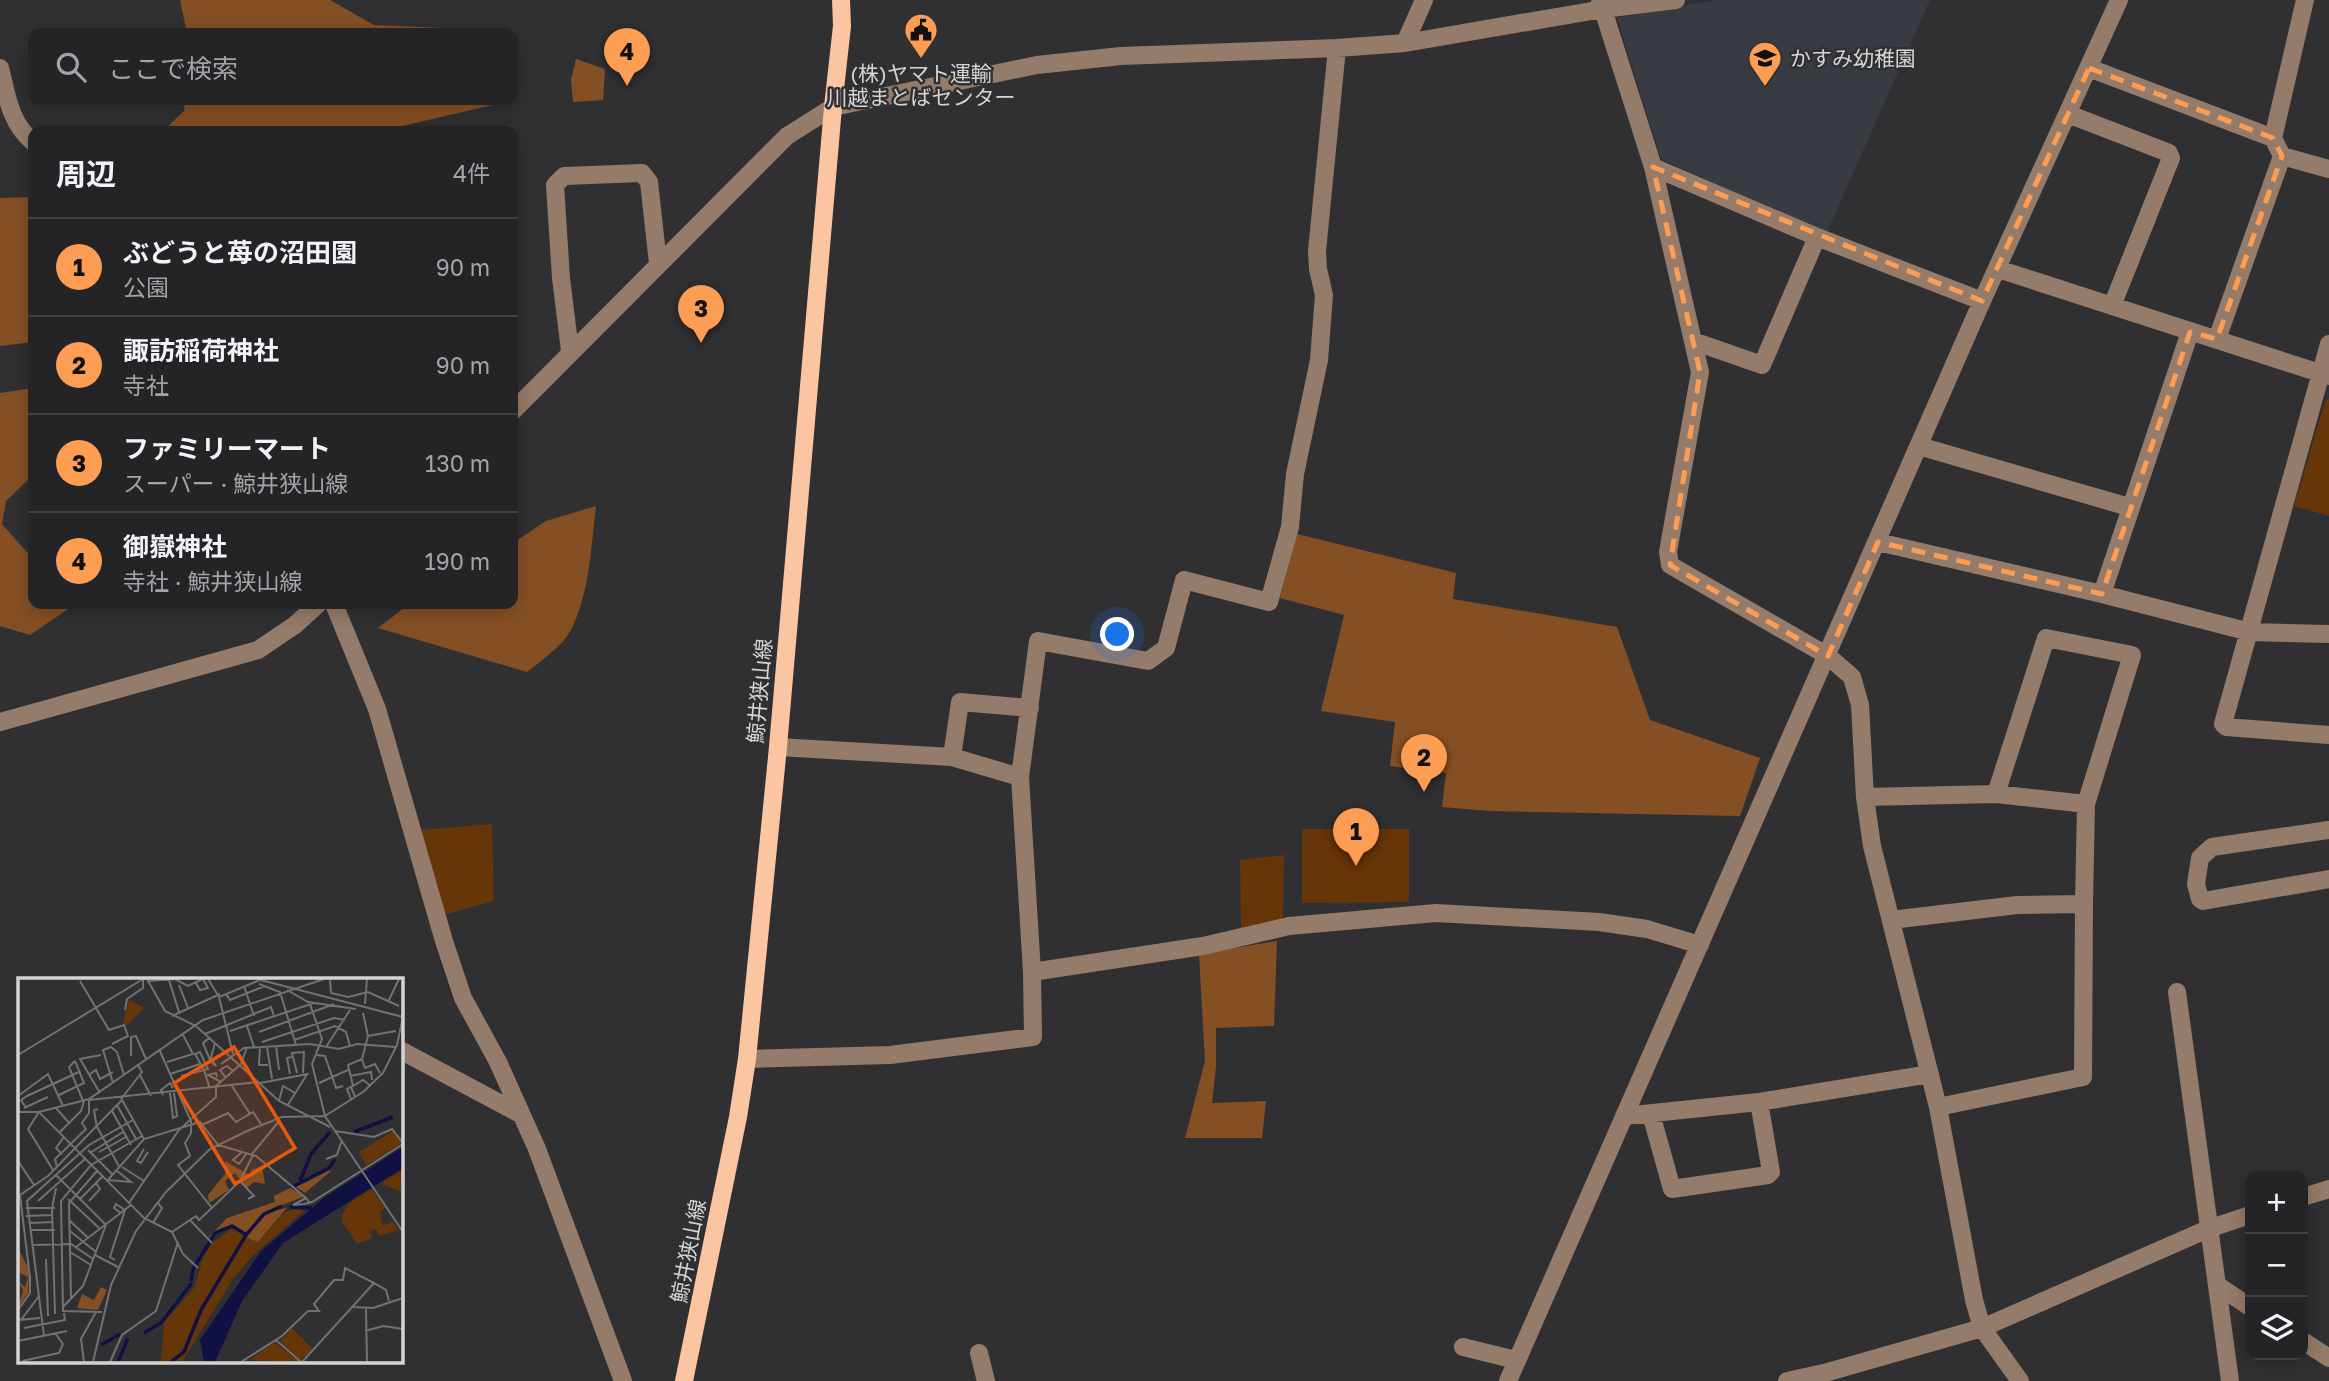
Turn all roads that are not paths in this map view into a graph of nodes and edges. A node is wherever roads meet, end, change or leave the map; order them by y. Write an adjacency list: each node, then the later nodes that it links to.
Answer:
1 (841, 0): 11 (main road, 鯨井狭山線)
2 (1424, 0): 7 (street)
3 (1676, 0): 6 (street)
4 (2119, 0): 10 (street)
5 (2305, 0): 15 (street)
6 (1602, 4): 7 (street); 17 (street)
7 (1405, 43): 8 (street)
8 (1337, 48): 11 (street); 40 (street)
9 (0, 68): 12 (street)
10 (2089, 68): 13 (street); 15 (street)
11 (833, 107): 20 (street); 43 (main road, 鯨井狭山線)
12 (5, 111): 14 (street)
13 (2068, 114): 21 (street); 23 (street)
14 (28, 138)
15 (2273, 138): 16 (street)
16 (2282, 156): 18 (street); 25 (street)
17 (1653, 167): 19 (street); 26 (street)
18 (2329, 169)
19 (1817, 237): 22 (street); 26 (street)
20 (659, 263): 28 (street); 28 (street)
21 (1998, 269): 22 (street); 23 (street)
22 (1982, 301): 31 (street)
23 (2112, 306): 24 (street)
24 (2190, 331): 25 (street); 32 (street)
25 (2217, 339): 29 (street)
26 (1693, 341): 39 (street)
27 (2329, 344): 29 (street)
28 (570, 351): 30 (street)
29 (2325, 375): 37 (street)
30 (518, 406)
31 (1919, 446): 32 (street); 33 (street)
32 (2129, 507): 34 (street)
33 (1878, 542): 34 (street); 39 (street)
34 (2102, 594): 37 (street)
35 (313, 609): 41 (street)
36 (336, 609): 62 (street)
37 (2250, 632): 38 (street); 42 (street)
38 (2329, 634)
39 (1828, 656): 47 (street); 53 (street)
40 (1030, 708): 44 (street); 45 (street)
41 (0, 722)
42 (2329, 734)
43 (778, 747): 44 (street); 57 (main road, 鯨井狭山線)
44 (952, 757): 45 (street)
45 (1020, 777): 54 (street)
46 (1996, 794): 47 (street); 48 (street); 48 (street)
47 (1865, 797): 52 (street)
48 (2086, 804): 51 (street)
49 (2329, 830): 50 (street)
50 (2329, 879)
51 (2084, 904): 52 (street); 60 (street)
52 (1891, 920): 58 (street)
53 (1700, 945): 54 (street); 63 (street)
54 (1032, 972): 57 (street)
55 (2177, 992): 67 (street)
56 (402, 1051): 62 (street)
57 (747, 1059): 77 (main road, 鯨井狭山線)
58 (1930, 1074): 59 (street); 60 (street)
59 (1759, 1102): 61 (street); 61 (street)
60 (1938, 1107): 70 (street)
61 (1651, 1114): 63 (street)
62 (522, 1115): 76 (street)
63 (1624, 1116): 75 (street)
64 (2329, 1189): 65 (street)
65 (2308, 1195)
66 (2245, 1217): 67 (street)
67 (2208, 1229): 68 (street); 70 (street)
68 (2217, 1285): 69 (street); 82 (street)
69 (2245, 1304)
70 (1982, 1328): 80 (street); 81 (street)
71 (2308, 1344): 74 (street)
72 (1463, 1347): 75 (street)
73 (979, 1353): 78 (street)
74 (2329, 1358)
75 (1516, 1360): 79 (street)
76 (623, 1381)
77 (684, 1381)
78 (986, 1381)
79 (1508, 1381)
80 (1787, 1381)
81 (2020, 1381)
82 (2230, 1381)

